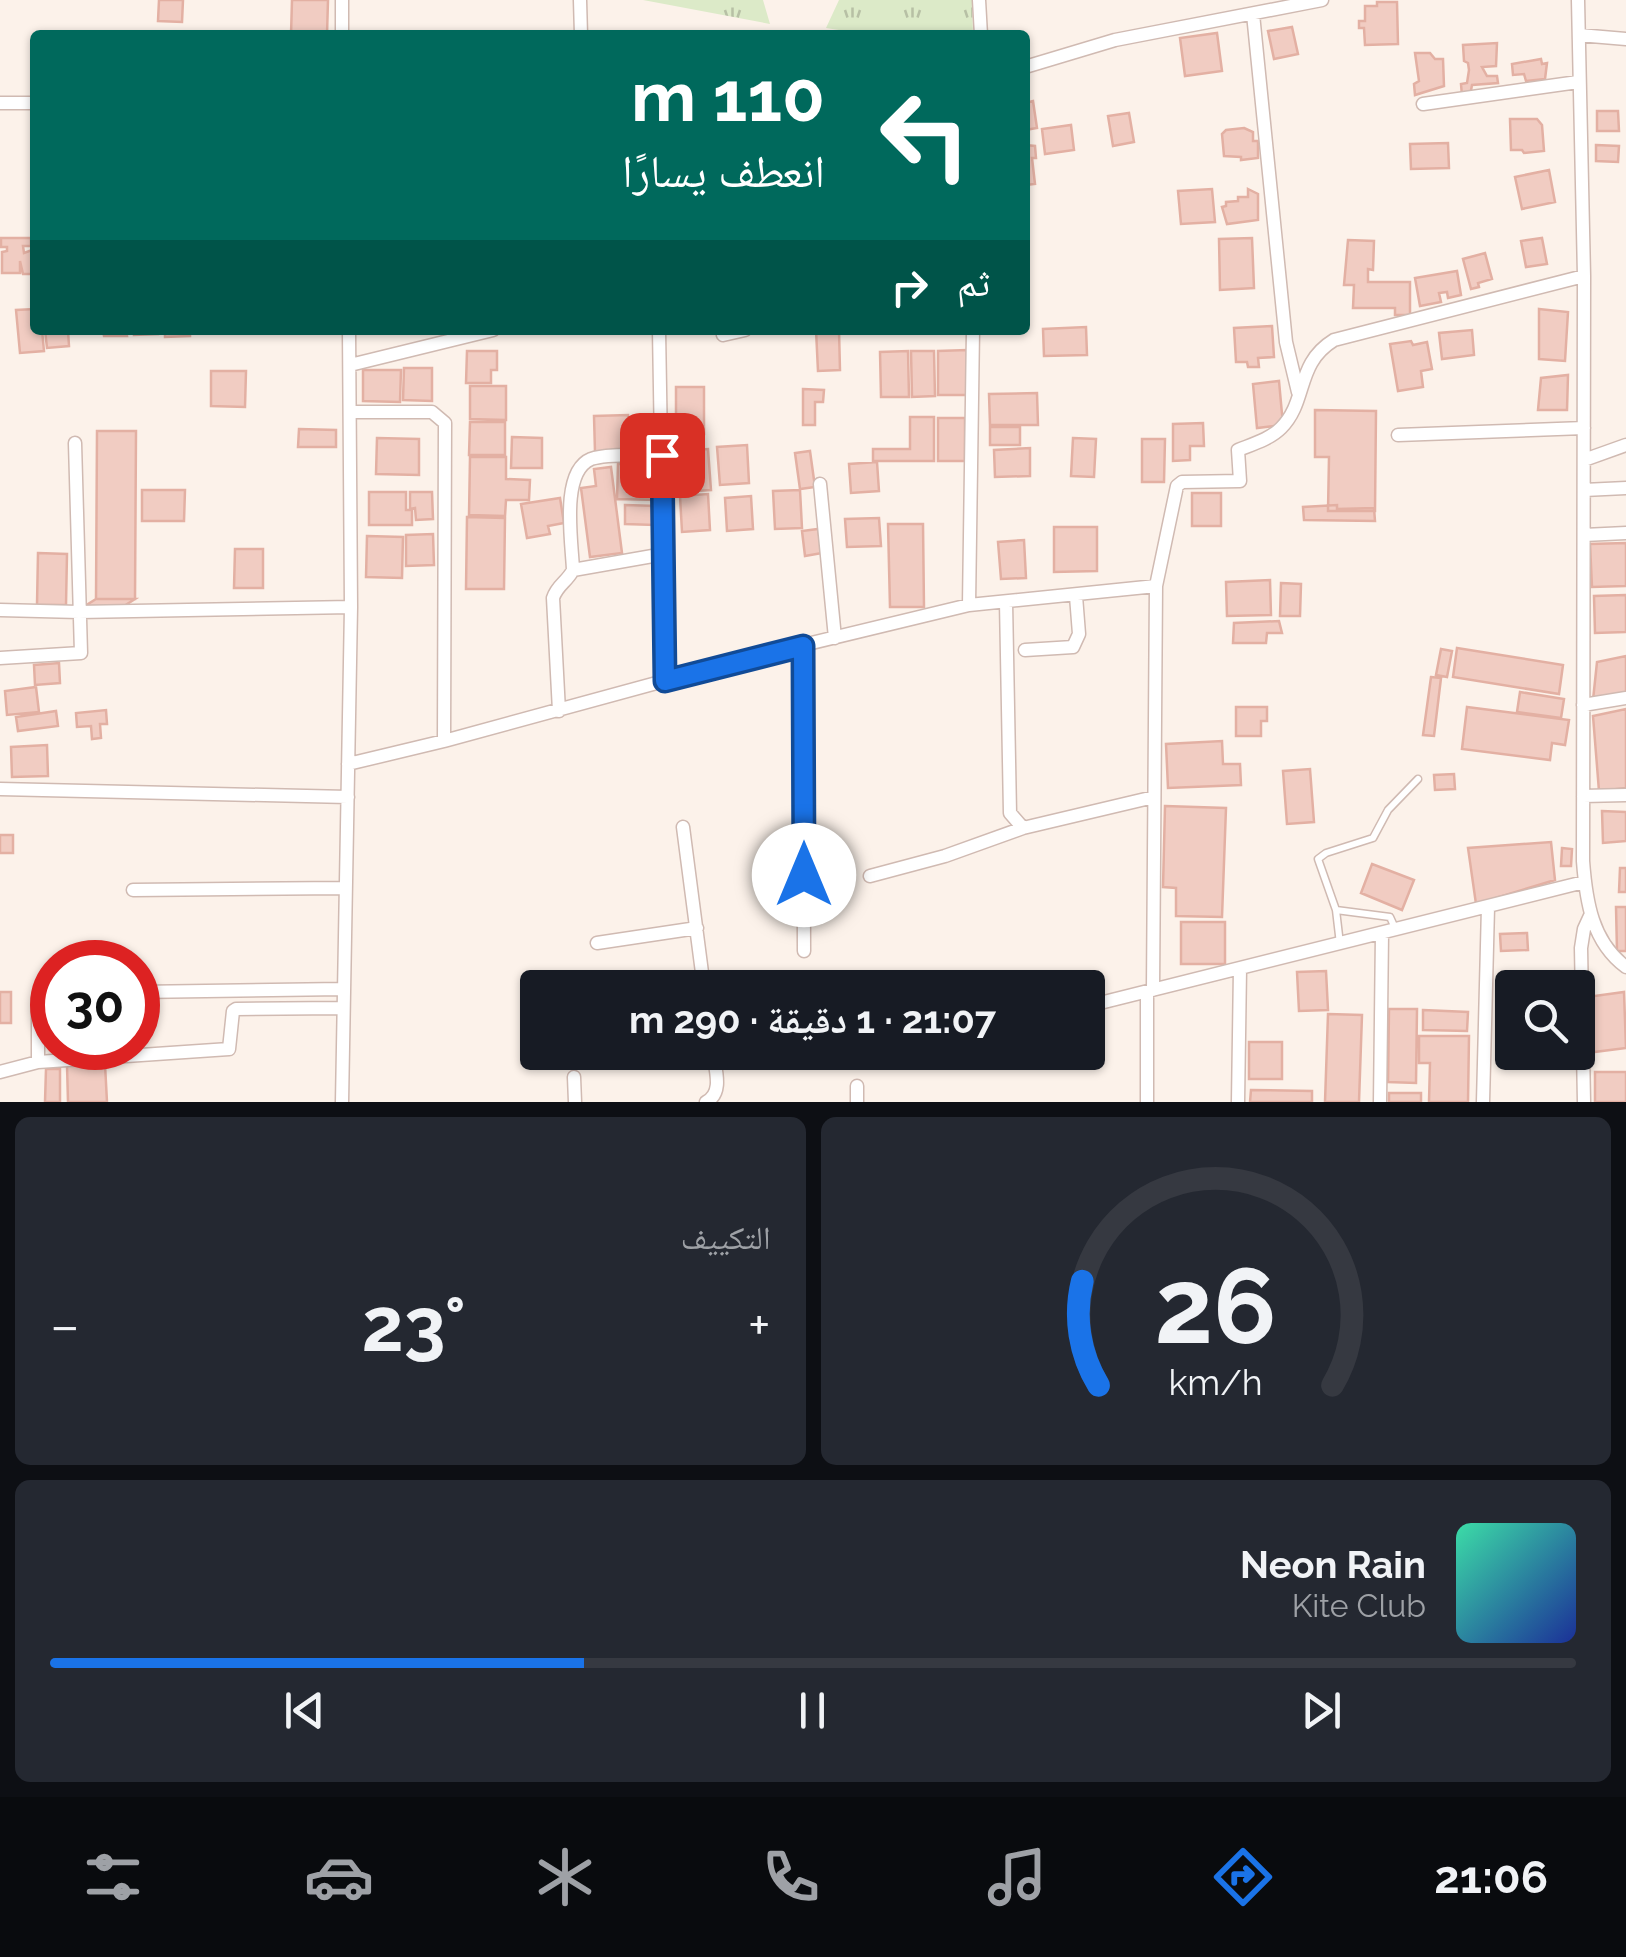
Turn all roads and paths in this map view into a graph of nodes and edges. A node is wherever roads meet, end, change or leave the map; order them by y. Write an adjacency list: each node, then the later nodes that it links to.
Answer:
1 (342, 0): 7 (street)
2 (580, 0): 8 (street)
3 (980, 0): 9 (street)
4 (1322, 0): 6 (street)
5 (1578, 0): 10 (street)
6 (1253, 14): 12 (street); 25 (street)
7 (342, 30)
8 (581, 30)
9 (981, 30)
10 (1579, 34): 11 (street); 13 (street)
11 (1626, 39)
12 (1030, 66)
13 (1578, 82): 16 (street); 17 (street)
14 (0, 103): 15 (street)
15 (30, 104)
16 (1423, 104)
17 (1584, 276): 25 (street); 27 (street)
18 (348, 335): 24 (street)
19 (472, 335): 24 (street)
20 (659, 335): 31 (street)
21 (726, 335): 23 (street)
22 (973, 335): 43 (street)
23 (723, 336)
24 (350, 364): 26 (street)
25 (1298, 392): 40 (street)
26 (352, 412): 44 (street); 55 (street)
27 (1584, 428): 28 (street); 32 (street)
28 (1398, 435)
29 (75, 443): 46 (street)
30 (1626, 445): 32 (street)
31 (662, 455): 38 (street); 39 (street)
32 (1584, 460): 35 (street)
33 (820, 484): 47 (street)
34 (1626, 488): 35 (street)
35 (1584, 490): 37 (street)
36 (1626, 532): 37 (street)
37 (1584, 535): 53 (street)
38 (664, 554): 39 (street); 51 (street)
39 (573, 570): 54 (street)
40 (1156, 586): 41 (street); 62 (street)
41 (1076, 596): 42 (street); 49 (street)
42 (1006, 602): 43 (street); 64 (street)
43 (969, 605): 47 (street)
44 (351, 608): 46 (street); 56 (street)
45 (0, 610): 46 (street)
46 (79, 612): 50 (street)
47 (835, 638): 48 (street)
48 (803, 646): 51 (street); 76 (street)
49 (1025, 650)
50 (0, 658)
51 (665, 681): 54 (street)
52 (1626, 698): 53 (street)
53 (1583, 706): 60 (street)
54 (559, 711): 55 (street)
55 (444, 742): 56 (street)
56 (348, 764): 61 (street)
57 (1418, 780): 70 (lane)
58 (0, 789): 61 (street)
59 (1626, 795): 60 (street)
60 (1583, 796): 66 (street)
61 (348, 797): 67 (street)
62 (1154, 797): 64 (street); 81 (street)
63 (683, 827): 72 (street)
64 (1022, 828): 65 (street)
65 (870, 876)
66 (1584, 882): 69 (street); 71 (street)
67 (344, 888): 68 (street); 80 (street)
68 (133, 890)
69 (1488, 906): 73 (street); 98 (street)
70 (1336, 910): 73 (lane); 75 (lane)
71 (1590, 916): 77 (street); 99 (street)
72 (696, 928): 74 (street); 79 (street)
73 (1389, 931): 75 (street); 97 (street)
74 (597, 943)
75 (1340, 944): 78 (street)
76 (804, 951)
77 (1626, 967)
78 (1240, 969): 81 (street); 96 (street)
79 (702, 970)
80 (342, 989): 82 (street); 84 (street)
81 (1150, 991): 83 (street); 95 (street)
82 (160, 992)
83 (1105, 1002)
84 (342, 1008): 85 (street); 91 (street)
85 (160, 1050)
86 (30, 1064): 88 (street)
87 (715, 1070): 93 (street)
88 (0, 1072)
89 (574, 1078): 92 (street)
90 (857, 1086): 94 (street)
91 (342, 1102)
92 (576, 1102)
93 (706, 1102)
94 (858, 1102)
95 (1148, 1102)
96 (1238, 1102)
97 (1380, 1102)
98 (1483, 1102)
99 (1584, 1102)

